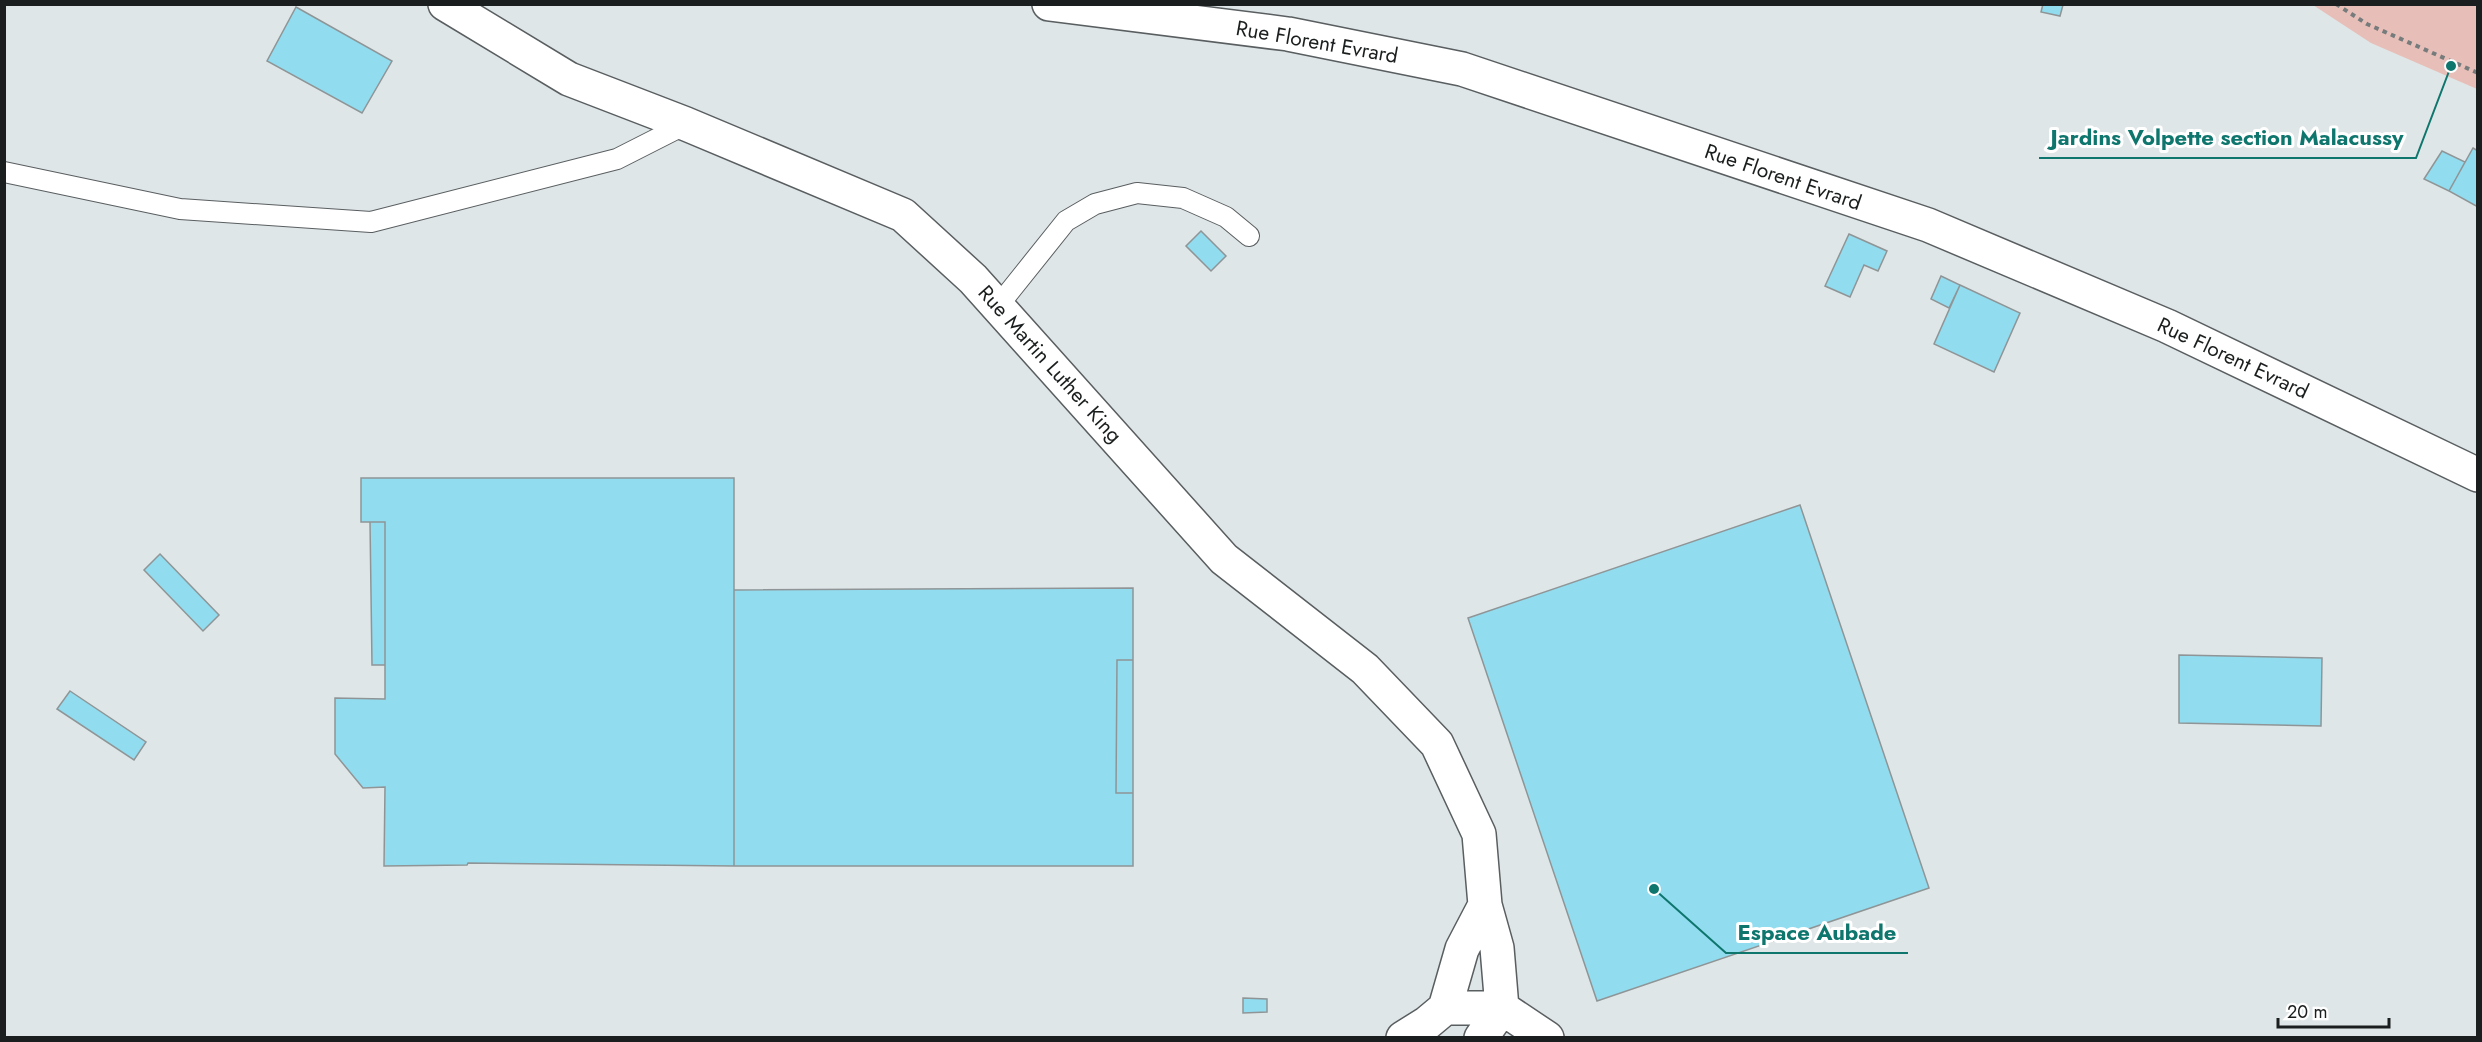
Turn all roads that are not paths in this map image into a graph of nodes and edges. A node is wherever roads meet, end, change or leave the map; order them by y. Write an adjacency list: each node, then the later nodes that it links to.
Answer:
1 (445, 4): 3 (street, Rue Martin Luther King)
2 (1049, 4): 7 (street, Rue Florent Evrard)
3 (686, 124): 4 (lane); 6 (street, Rue Martin Luther King)
4 (4, 172)
5 (1249, 236): 6 (lane)
6 (998, 306): 8 (street, Rue Martin Luther King)
7 (2478, 475)
8 (1485, 905): 9 (street); 10 (street, Rue Martin Luther King)
9 (1445, 1008): 10 (street); 11 (street); 12 (street)
10 (1502, 1008): 13 (street); 14 (street)
11 (1403, 1038)
12 (1468, 1038)
13 (1481, 1038)
14 (1547, 1038)

